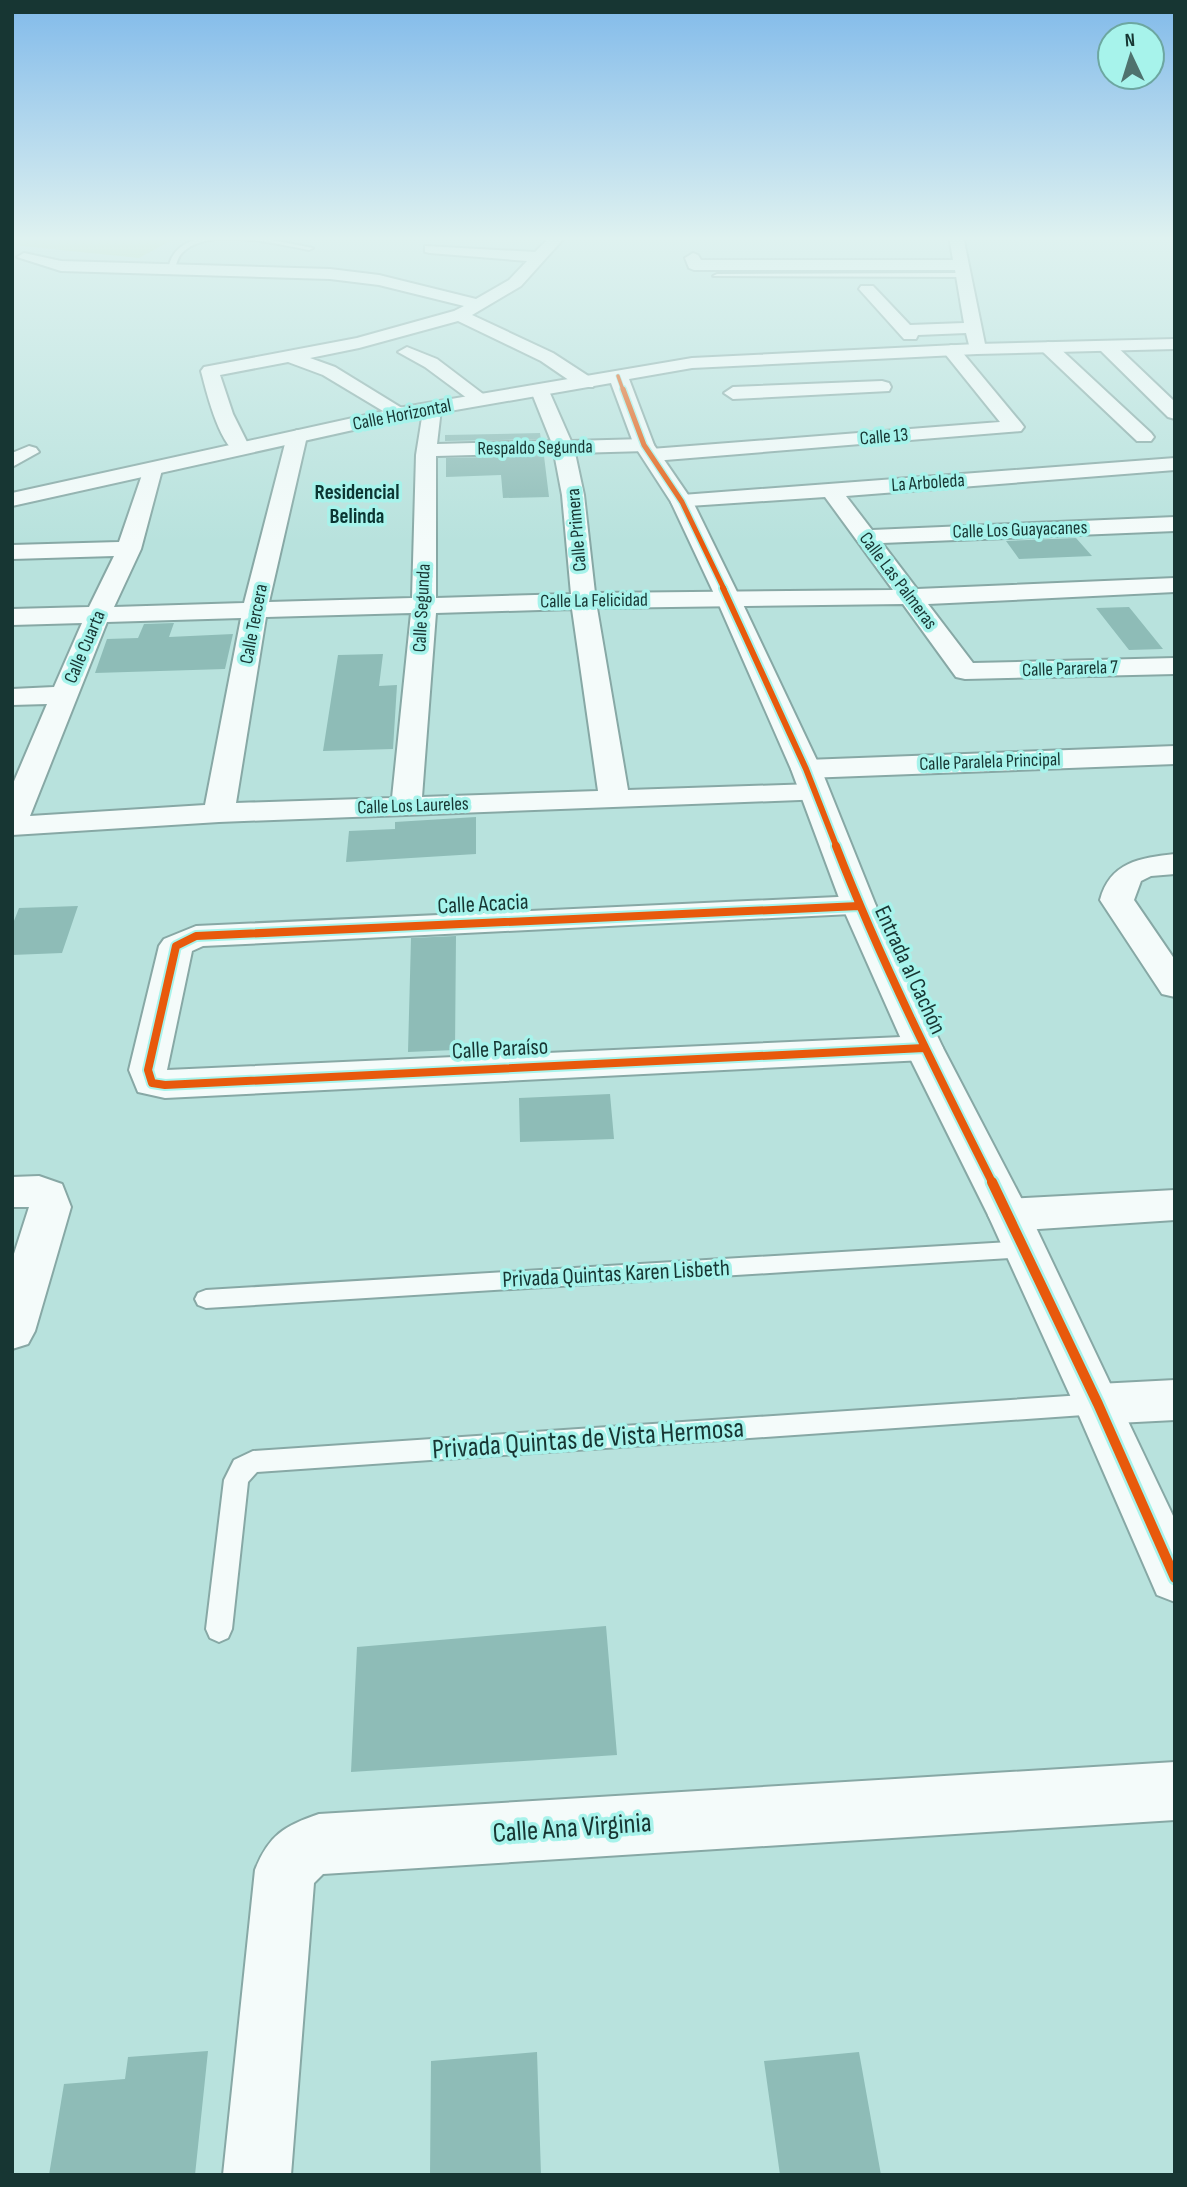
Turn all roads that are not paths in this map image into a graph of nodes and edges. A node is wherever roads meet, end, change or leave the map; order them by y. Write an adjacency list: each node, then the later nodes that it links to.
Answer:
1 (377, 338): 11 (street)
2 (508, 338): 13 (street)
3 (973, 338): 7 (street)
4 (1175, 344): 5 (street, Calle Horizontal)
5 (1106, 346): 6 (street, Calle Horizontal); 19 (street)
6 (1048, 347): 7 (street, Calle Horizontal); 23 (street)
7 (976, 349): 8 (street, Calle Horizontal)
8 (951, 350): 10 (street, Calle Horizontal); 21 (street, Calle 13)
9 (407, 352): 17 (street)
10 (859, 354): 12 (street, Calle Horizontal); 14 (street)
11 (289, 356): 20 (street); 24 (street)
12 (716, 360): 13 (street, Calle Horizontal); 16 (street)
13 (602, 379): 15 (street, Calle Horizontal); 28 (street, Entrada al Cachón)
14 (882, 387): 16 (street); 21 (street)
15 (540, 391): 17 (street, Calle Horizontal); 25 (street, Calle Primera)
16 (733, 393): 26 (street)
17 (482, 400): 18 (street, Calle Horizontal)
18 (431, 409): 20 (street, Calle Horizontal); 27 (street, Calle Segunda)
19 (1175, 413)
20 (398, 414): 22 (street, Calle Horizontal)
21 (915, 435): 26 (street, Calle 13)
22 (297, 436): 24 (street, Calle Horizontal); 43 (street, Calle Tercera)
23 (1144, 437)
24 (240, 447): 30 (street, Calle Horizontal)
25 (564, 447): 27 (street, Respaldo Segunda); 28 (street, Respaldo Segunda); 41 (street, Calle Primera)
26 (759, 447): 28 (street, Calle 13)
27 (427, 450): 42 (street, Calle Segunda)
28 (648, 450): 33 (street, Entrada al Cachón)
29 (1175, 464): 31 (street, La Arboleda)
30 (152, 470): 32 (street, Calle Horizontal); 36 (street, Calle Cuarta)
31 (831, 490): 33 (street, La Arboleda); 35 (street, Calle Las Palmeras)
32 (12, 500)
33 (682, 502): 40 (street, Entrada al Cachón)
34 (1175, 524): 35 (street, Calle Los Guayacanes)
35 (865, 537): 39 (street, Calle Las Palmeras)
36 (129, 549): 37 (street); 44 (street, Calle Cuarta)
37 (12, 552)
38 (1175, 585): 39 (street, Calle La Felicidad)
39 (910, 597): 40 (street, Calle La Felicidad); 47 (street, Calle Las Palmeras)
40 (728, 598): 41 (street, Calle La Felicidad); 52 (street, Entrada al Cachón)
41 (584, 601): 42 (street, Calle La Felicidad); 53 (street, Calle Primera)
42 (424, 606): 43 (street, Calle La Felicidad); 54 (street, Calle Segunda)
43 (255, 610): 44 (street, Calle La Felicidad); 55 (street, Calle Tercera)
44 (98, 614): 45 (street, Calle La Felicidad); 48 (street, Calle Cuarta)
45 (12, 617)
46 (1175, 666): 47 (street, Calle Pararela 7)
47 (965, 671)
48 (65, 695): 49 (street); 51 (street, Calle Cuarta)
49 (12, 697)
50 (1175, 755): 52 (street, Calle Paralela Principal)
51 (21, 780): 56 (street, Calle Cuarta)
52 (810, 781): 53 (street, Calle Los Laureles); 58 (street, Entrada al Cachón)
53 (614, 799): 54 (street, Calle Los Laureles)
54 (406, 807): 55 (street, Calle Los Laureles)
55 (219, 813): 56 (street, Calle Los Laureles)
56 (12, 824)
57 (1175, 864): 59 (street)
58 (859, 906): 60 (street, Calle Acacia); 61 (street, Entrada al Cachón)
59 (1175, 986)
60 (162, 1009): 61 (street, Calle Paraíso)
61 (925, 1048): 64 (street, Entrada al Cachón)
62 (12, 1192): 66 (street)
63 (1175, 1205): 64 (street)
64 (1017, 1232): 65 (lane, Privada Quintas Karen Lisbeth); 68 (street, Entrada al Cachón)
65 (206, 1299)
66 (12, 1331)
67 (1175, 1400): 68 (street)
68 (1098, 1404): 69 (street, Entrada al Cachón); 70 (lane, Privada Quintas de Vista Hermosa)
69 (1175, 1578)
70 (219, 1629)
71 (1175, 1791): 72 (street, Calle Ana Virginia)
72 (257, 2175)

